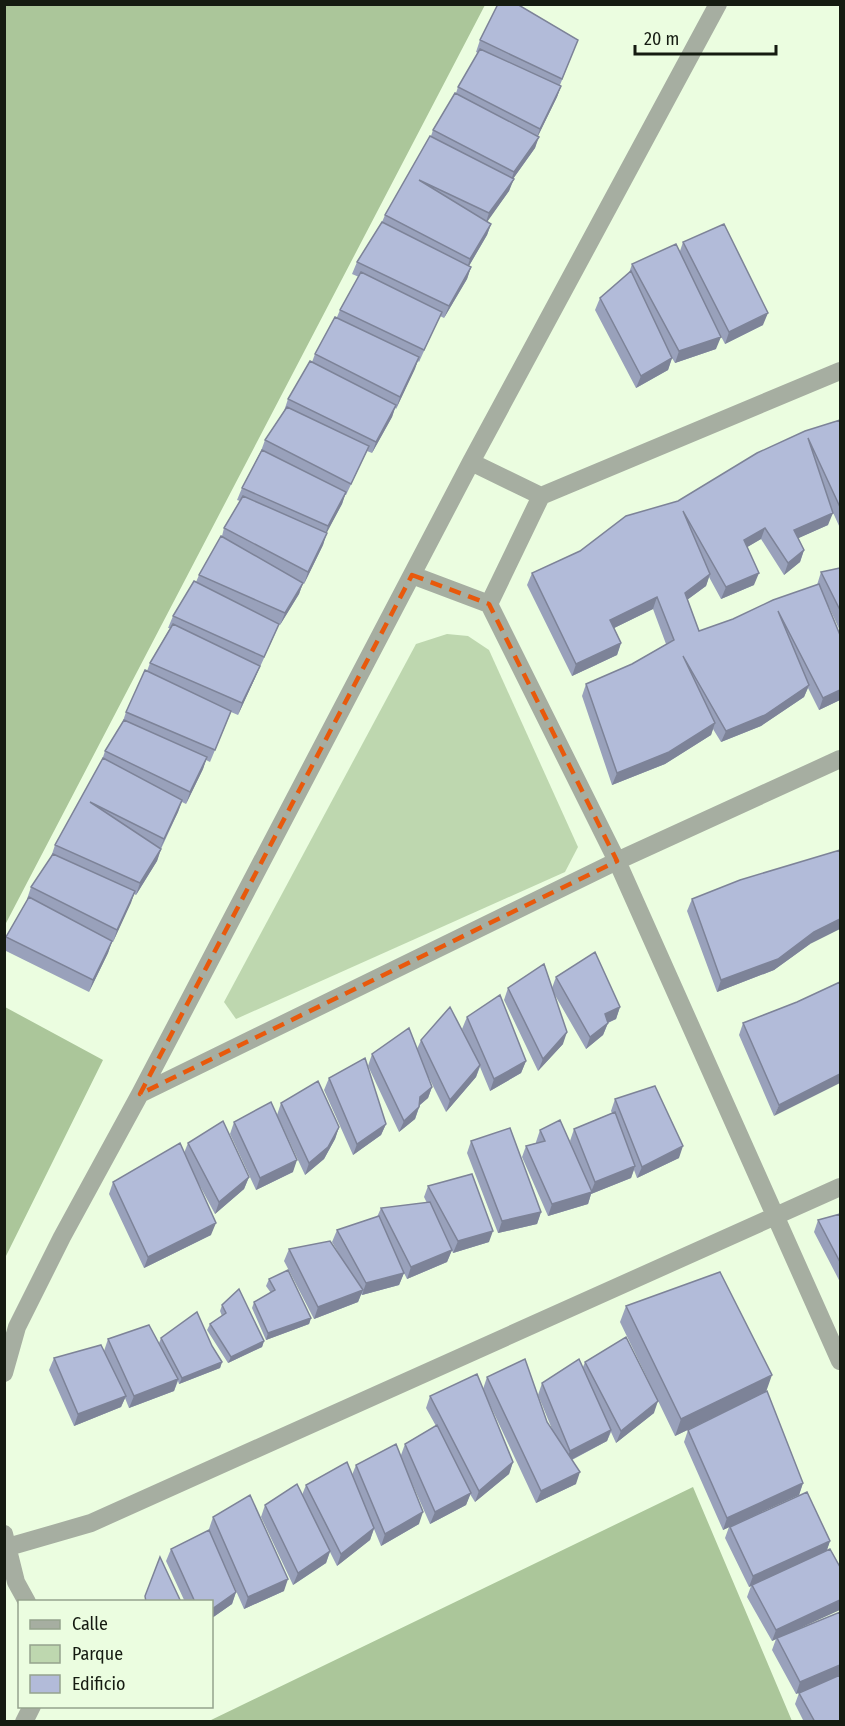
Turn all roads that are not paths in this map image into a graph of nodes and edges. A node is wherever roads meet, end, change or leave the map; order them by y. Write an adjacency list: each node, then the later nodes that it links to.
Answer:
1 (718, 4): 3 (street)
2 (840, 371): 4 (street)
3 (471, 462): 4 (street); 5 (street)
4 (540, 496): 6 (street)
5 (412, 575): 6 (street); 9 (street)
6 (489, 604): 8 (street)
7 (840, 759): 8 (street)
8 (617, 861): 9 (street); 11 (street)
9 (140, 1094): 13 (street)
10 (840, 1187): 11 (street)
11 (777, 1216): 12 (street); 14 (street)
12 (840, 1361)
13 (4, 1373)
14 (6, 1541): 15 (street)
15 (10, 1587): 16 (street)
16 (25, 1600)
17 (31, 1708): 18 (street)
18 (24, 1722)

